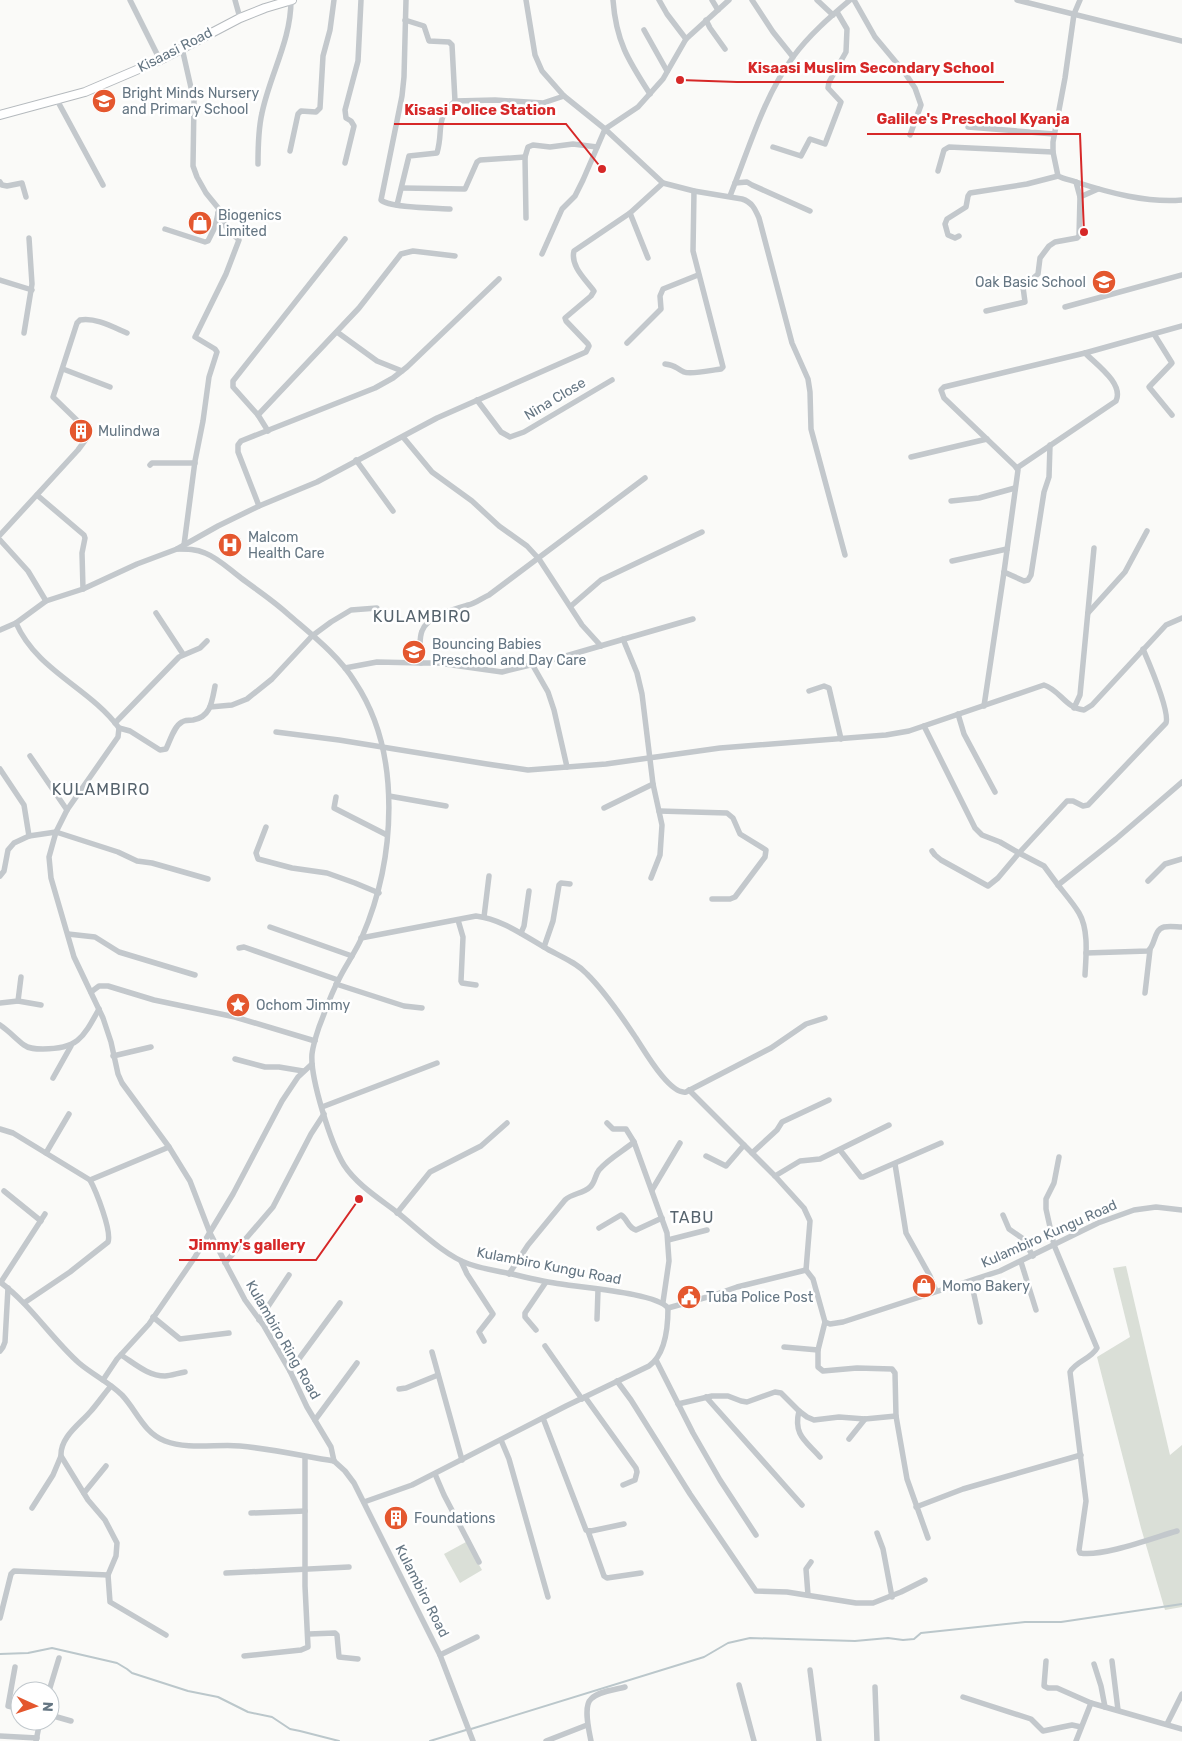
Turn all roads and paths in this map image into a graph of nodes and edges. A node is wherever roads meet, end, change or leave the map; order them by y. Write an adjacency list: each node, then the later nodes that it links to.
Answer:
1 (130, 0): 30 (street)
2 (234, 0): 21 (street)
3 (291, 0): 21 (main road, Kisaasi Road); 47 (street)
4 (334, 0): 43 (street)
5 (361, 0): 46 (street)
6 (406, 0): 22 (street)
7 (526, 0): 33 (street)
8 (613, 0): 32 (street)
9 (659, 0): 25 (street)
10 (712, 0): 18 (street)
11 (729, 0): 18 (street)
12 (752, 0): 29 (street)
13 (817, 0): 19 (street)
14 (850, 0): 19 (street)
15 (854, 0): 40 (street)
16 (1017, 0): 20 (street)
17 (1080, 0): 20 (street)
18 (718, 10): 23 (street)
19 (835, 13): 29 (street); 41 (street)
20 (1074, 14): 26 (street); 39 (street)
21 (240, 18): 27 (main road, Kisaasi Road)
22 (405, 20): 35 (street); 62 (street)
23 (706, 20): 25 (street); 28 (street)
24 (644, 30): 31 (street)
25 (686, 39): 31 (street)
26 (1182, 41)
27 (182, 48): 30 (main road, Kisaasi Road); 65 (street)
28 (725, 49)
29 (793, 57): 53 (street)
30 (160, 60): 34 (main road, Kisaasi Road)
31 (667, 71): 32 (street)
32 (650, 94): 38 (street)
33 (564, 96): 35 (street); 38 (street)
34 (57, 100): 36 (main road, Kisaasi Road); 54 (street)
35 (455, 101): 55 (street)
36 (0, 115)
37 (968, 127): 39 (street)
38 (605, 129): 42 (street); 51 (street)
39 (1054, 134): 44 (street)
40 (910, 135)
41 (773, 147)
42 (596, 148): 45 (street); 72 (street)
43 (290, 151)
44 (1053, 152): 48 (street); 49 (street)
45 (525, 157): 55 (street); 67 (street)
46 (345, 163)
47 (258, 164)
48 (938, 170)
49 (1058, 176): 52 (street); 69 (street)
50 (0, 182): 59 (street)
51 (663, 182): 57 (street); 66 (street)
52 (1076, 182): 56 (street); 60 (street)
53 (735, 183): 58 (street); 64 (street)
54 (103, 184)
55 (402, 188): 62 (street)
56 (1098, 189): 60 (street); 61 (street)
57 (694, 191): 58 (street); 75 (street)
58 (730, 196): 120 (street)
59 (26, 197)
60 (1080, 197): 81 (street)
61 (1182, 200)
62 (397, 205): 63 (street)
63 (450, 209)
64 (810, 211)
65 (218, 213): 68 (street); 103 (street)
66 (630, 213): 74 (street); 94 (street)
67 (526, 218)
68 (165, 229)
69 (959, 236)
70 (29, 238): 79 (street)
71 (345, 239): 95 (street)
72 (542, 254)
73 (455, 256): 83 (street)
74 (648, 258)
75 (698, 275): 87 (street); 89 (street)
76 (1182, 275): 80 (street)
77 (498, 279): 91 (street)
78 (0, 280): 79 (street)
79 (32, 290): 84 (street)
80 (1064, 307)
81 (986, 311)
82 (1182, 326): 86 (street)
83 (337, 332): 91 (street); 95 (street)
84 (24, 333)
85 (127, 333): 90 (street)
86 (1154, 334): 88 (street); 96 (street)
87 (627, 342)
88 (1085, 353): 99 (street); 100 (street)
89 (665, 364)
90 (63, 369): 93 (street); 108 (street)
91 (402, 371): 97 (street)
92 (612, 380): 94 (street, Nina Close)
93 (110, 387)
94 (477, 400): 98 (street)
95 (258, 415): 97 (street)
96 (1172, 415)
97 (268, 431): 110 (street)
98 (403, 437): 102 (street); 121 (street)
99 (987, 438): 101 (street); 105 (street)
100 (1050, 445): 105 (street); 123 (street)
101 (911, 457)
102 (356, 460): 110 (street); 111 (street)
103 (194, 463): 104 (street); 116 (street)
104 (150, 465)
105 (1017, 468): 107 (street)
106 (645, 478): 121 (street)
107 (1015, 488): 109 (street); 119 (street)
108 (37, 495): 114 (street); 124 (street)
109 (951, 501)
110 (259, 506): 116 (street)
111 (393, 511)
112 (1147, 531): 128 (street)
113 (702, 532): 126 (street)
114 (0, 535)
115 (0, 540): 125 (street)
116 (184, 545): 118 (street)
117 (1094, 548): 128 (street)
118 (177, 549): 124 (street); 134 (street, Kulambiro Kungu Road)
119 (1007, 549): 122 (street); 123 (street)
120 (845, 555)
121 (539, 559): 126 (street); 140 (street)
122 (952, 561)
123 (1004, 572): 145 (street)
124 (83, 589): 125 (street)
125 (46, 601): 132 (street)
126 (570, 606): 137 (street)
127 (377, 608): 134 (street)
128 (1088, 613): 147 (street)
129 (156, 614): 139 (street)
130 (1182, 618): 138 (street)
131 (693, 619): 135 (street)
132 (16, 624): 133 (street); 149 (street)
133 (0, 630)
134 (312, 636): 142 (street, Kulambiro Kungu Road); 146 (street)
135 (623, 640): 137 (street); 155 (street)
136 (207, 641): 139 (street)
137 (601, 646): 141 (street)
138 (1143, 649): 147 (street); 172 (street)
139 (184, 654): 149 (street)
140 (421, 663): 141 (street); 142 (street)
141 (532, 664): 156 (street)
142 (345, 668): 153 (street, Kulambiro Kungu Road)
143 (215, 686): 146 (street)
144 (809, 690): 152 (street)
145 (984, 706): 147 (street); 148 (street)
146 (210, 707): 149 (street)
147 (1074, 708)
148 (958, 714): 150 (street); 160 (street)
149 (117, 726): 165 (street, Kulambiro Ring Road)
150 (924, 726): 152 (street); 172 (street)
151 (276, 732): 153 (street)
152 (841, 739): 155 (street)
153 (383, 747): 156 (street); 161 (street, Kulambiro Kungu Road)
154 (30, 756): 165 (street)
155 (650, 759): 156 (street); 159 (street)
156 (567, 767)
157 (0, 769): 170 (street)
158 (1182, 782): 180 (street)
159 (653, 784): 164 (street); 166 (street)
160 (995, 792)
161 (388, 796): 163 (street); 169 (street, Kulambiro Kungu Road)
162 (336, 797): 169 (street)
163 (446, 806)
164 (604, 808)
165 (67, 810): 168 (street, Kulambiro Ring Road)
166 (659, 811): 176 (street); 183 (street)
167 (266, 827): 182 (street)
168 (56, 832): 170 (street); 177 (street); 189 (street, Kulambiro Ring Road)
169 (387, 835): 182 (street, Kulambiro Kungu Road)
170 (29, 836): 174 (street)
171 (932, 851): 172 (street)
172 (1019, 853): 180 (street)
173 (1182, 859): 178 (street)
174 (0, 876)
175 (489, 876): 184 (street)
176 (650, 878)
177 (208, 879)
178 (1148, 882)
179 (570, 884): 191 (street)
180 (1058, 885): 194 (street)
181 (529, 891): 188 (street)
182 (379, 893): 190 (street, Kulambiro Kungu Road)
183 (712, 899)
184 (484, 917): 185 (street); 188 (street)
185 (458, 920): 190 (street); 200 (street)
186 (1182, 926): 193 (street)
187 (270, 927): 195 (street)
188 (521, 933): 191 (street)
189 (68, 934): 196 (street); 201 (street, Kulambiro Ring Road)
190 (361, 938): 195 (street, Kulambiro Kungu Road)
191 (544, 947): 219 (street)
192 (239, 948): 199 (street)
193 (1150, 950): 194 (street); 202 (street)
194 (1086, 953): 197 (street)
195 (352, 956): 199 (street, Kulambiro Kungu Road)
196 (195, 974)
197 (1085, 975)
198 (21, 977): 203 (street)
199 (337, 982): 206 (street); 210 (street, Kulambiro Kungu Road)
200 (476, 985)
201 (91, 992): 207 (street, Kulambiro Ring Road); 210 (street)
202 (1146, 992)
203 (18, 1001): 204 (street); 205 (street)
204 (0, 1003)
205 (40, 1005)
206 (422, 1008)
207 (99, 1009): 211 (street); 213 (street, Kulambiro Ring Road)
208 (825, 1018): 219 (street)
209 (0, 1025): 211 (street)
210 (315, 1041): 216 (street, Kulambiro Kungu Road)
211 (71, 1046): 218 (street)
212 (151, 1047): 213 (street)
213 (113, 1056): 232 (street, Kulambiro Ring Road)
214 (235, 1059): 217 (street)
215 (437, 1063): 221 (street)
216 (312, 1064): 217 (street); 221 (street, Kulambiro Kungu Road)
217 (303, 1071): 251 (street)
218 (52, 1078)
219 (689, 1090): 231 (street)
220 (829, 1100): 235 (street)
221 (322, 1107): 223 (street, Kulambiro Kungu Road)
222 (68, 1114): 234 (street)
223 (324, 1114): 244 (street, Kulambiro Kungu Road); 257 (street)
224 (508, 1123): 244 (street)
225 (607, 1123): 228 (street)
226 (889, 1125): 233 (street)
227 (0, 1129): 234 (street)
228 (634, 1142): 241 (street); 259 (street)
229 (680, 1143): 241 (street)
230 (941, 1143): 238 (street)
231 (744, 1145): 235 (street); 236 (street)
232 (169, 1147): 240 (street); 251 (street, Kulambiro Ring Road)
233 (840, 1150): 238 (street); 239 (street)
234 (46, 1153): 240 (street)
235 (752, 1153): 239 (street)
236 (706, 1156)
237 (1059, 1157): 253 (street)
238 (896, 1164): 266 (street)
239 (775, 1176): 258 (street)
240 (90, 1180): 268 (street)
241 (652, 1190): 247 (street)
242 (4, 1191): 248 (street)
243 (1182, 1210): 253 (street, Kulambiro Kungu Road)
244 (397, 1213): 255 (street, Kulambiro Kungu Road)
245 (46, 1214): 248 (street)
246 (1003, 1215): 254 (street)
247 (662, 1218): 249 (street); 252 (street)
248 (41, 1221): 262 (street)
249 (599, 1228)
250 (707, 1230): 252 (street)
251 (210, 1233): 257 (street, Kulambiro Ring Road); 272 (street)
252 (668, 1240): 267 (street)
253 (1054, 1245): 254 (street, Kulambiro Kungu Road); 305 (street)
254 (1033, 1256): 256 (street, Kulambiro Kungu Road)
255 (461, 1261): 259 (street, Kulambiro Kungu Road); 279 (street)
256 (1021, 1262): 261 (street, Kulambiro Kungu Road); 271 (street)
257 (225, 1263): 274 (street, Kulambiro Ring Road)
258 (806, 1270): 270 (street); 275 (street)
259 (509, 1274): 263 (street, Kulambiro Kungu Road)
260 (289, 1275): 274 (street)
261 (971, 1281): 266 (street, Kulambiro Kungu Road); 276 (street)
262 (0, 1282): 264 (street)
263 (546, 1282): 265 (street, Kulambiro Kungu Road); 277 (street)
264 (8, 1288): 268 (street); 283 (street)
265 (598, 1290): 267 (street, Kulambiro Kungu Road); 273 (street)
266 (936, 1291): 275 (street, Kulambiro Kungu Road)
267 (663, 1302): 270 (street)
268 (24, 1303): 291 (street)
269 (340, 1303): 288 (street)
270 (668, 1308): 286 (street)
271 (1036, 1310)
272 (153, 1317): 278 (street); 285 (street)
273 (597, 1319)
274 (260, 1320): 288 (street, Kulambiro Ring Road)
275 (825, 1322): 282 (street)
276 (980, 1322)
277 (536, 1330)
278 (229, 1333)
279 (484, 1340)
280 (545, 1346): 296 (street)
281 (784, 1347): 282 (street)
282 (818, 1350): 299 (street)
283 (0, 1351)
284 (432, 1352): 290 (street)
285 (121, 1355): 289 (street); 291 (street)
286 (656, 1360): 292 (street); 297 (street)
287 (357, 1364): 302 (street)
288 (290, 1371): 302 (street, Kulambiro Ring Road)
289 (185, 1372)
290 (438, 1375): 294 (street); 309 (street)
291 (102, 1380): 293 (street)
292 (617, 1382): 296 (street); 335 (street)
293 (111, 1386): 306 (street); 307 (street)
294 (399, 1389)
295 (706, 1397): 297 (street); 298 (street); 316 (street)
296 (583, 1398): 300 (street); 313 (street)
297 (678, 1404): 325 (street)
298 (799, 1412): 301 (street); 308 (street)
299 (896, 1416): 301 (street); 317 (street)
300 (543, 1418): 303 (street); 322 (street)
301 (866, 1419): 304 (street)
302 (314, 1420): 310 (street, Kulambiro Ring Road)
303 (502, 1440): 309 (street); 336 (street)
304 (849, 1440)
305 (1081, 1455): 317 (street); 323 (street)
306 (61, 1456): 314 (street); 318 (street)
307 (305, 1457): 310 (street); 319 (street)
308 (820, 1457)
309 (462, 1460): 312 (street)
310 (334, 1461): 315 (street, Kulambiro Road)
311 (106, 1466): 314 (street)
312 (435, 1474): 315 (street); 327 (street)
313 (623, 1485)
314 (84, 1494): 333 (street)
315 (364, 1502): 342 (street, Kulambiro Road)
316 (802, 1506)
317 (916, 1507): 326 (street)
318 (32, 1508)
319 (305, 1511): 320 (street); 330 (street)
320 (251, 1513)
321 (624, 1524): 322 (street)
322 (588, 1531): 332 (street)
323 (1178, 1531)
324 (877, 1533): 337 (street)
325 (756, 1535)
326 (928, 1538)
327 (479, 1562)
328 (812, 1562): 335 (street)
329 (349, 1567): 330 (street)
330 (305, 1570): 331 (street); 339 (street)
331 (226, 1573)
332 (641, 1573)
333 (108, 1575): 338 (street); 340 (street)
334 (925, 1580): 337 (street)
335 (808, 1594): 337 (street)
336 (548, 1597)
337 (892, 1597)
338 (0, 1618)
339 (309, 1634): 343 (street); 345 (street)
340 (166, 1635)
341 (478, 1638): 342 (street)
342 (440, 1655): 371 (street, Kulambiro Road)
343 (244, 1656)
344 (59, 1658): 352 (street)
345 (358, 1659)
346 (1112, 1661): 362 (street)
347 (1046, 1662): 359 (street)
348 (1094, 1664): 361 (street)
349 (15, 1667): 351 (street)
350 (810, 1670): 375 (street)
351 (12, 1681)
352 (52, 1681)
353 (740, 1685): 374 (street)
354 (875, 1686): 376 (street)
355 (625, 1687): 366 (street)
356 (1182, 1694): 365 (street)
357 (10, 1695): 360 (street)
358 (963, 1697): 367 (street)
359 (1092, 1703): 361 (street); 367 (street)
360 (10, 1706)
361 (1101, 1706): 362 (street)
362 (1118, 1710): 365 (street)
363 (60, 1718): 364 (street)
364 (71, 1721)
365 (1167, 1724): 368 (street)
366 (587, 1725): 372 (street); 373 (street)
367 (1081, 1728): 377 (street)
368 (1182, 1730)
369 (0, 1736): 370 (street)
370 (36, 1740)
371 (473, 1741)
372 (546, 1741)
373 (591, 1741)
374 (754, 1741)
375 (819, 1741)
376 (877, 1741)
377 (1076, 1741)

